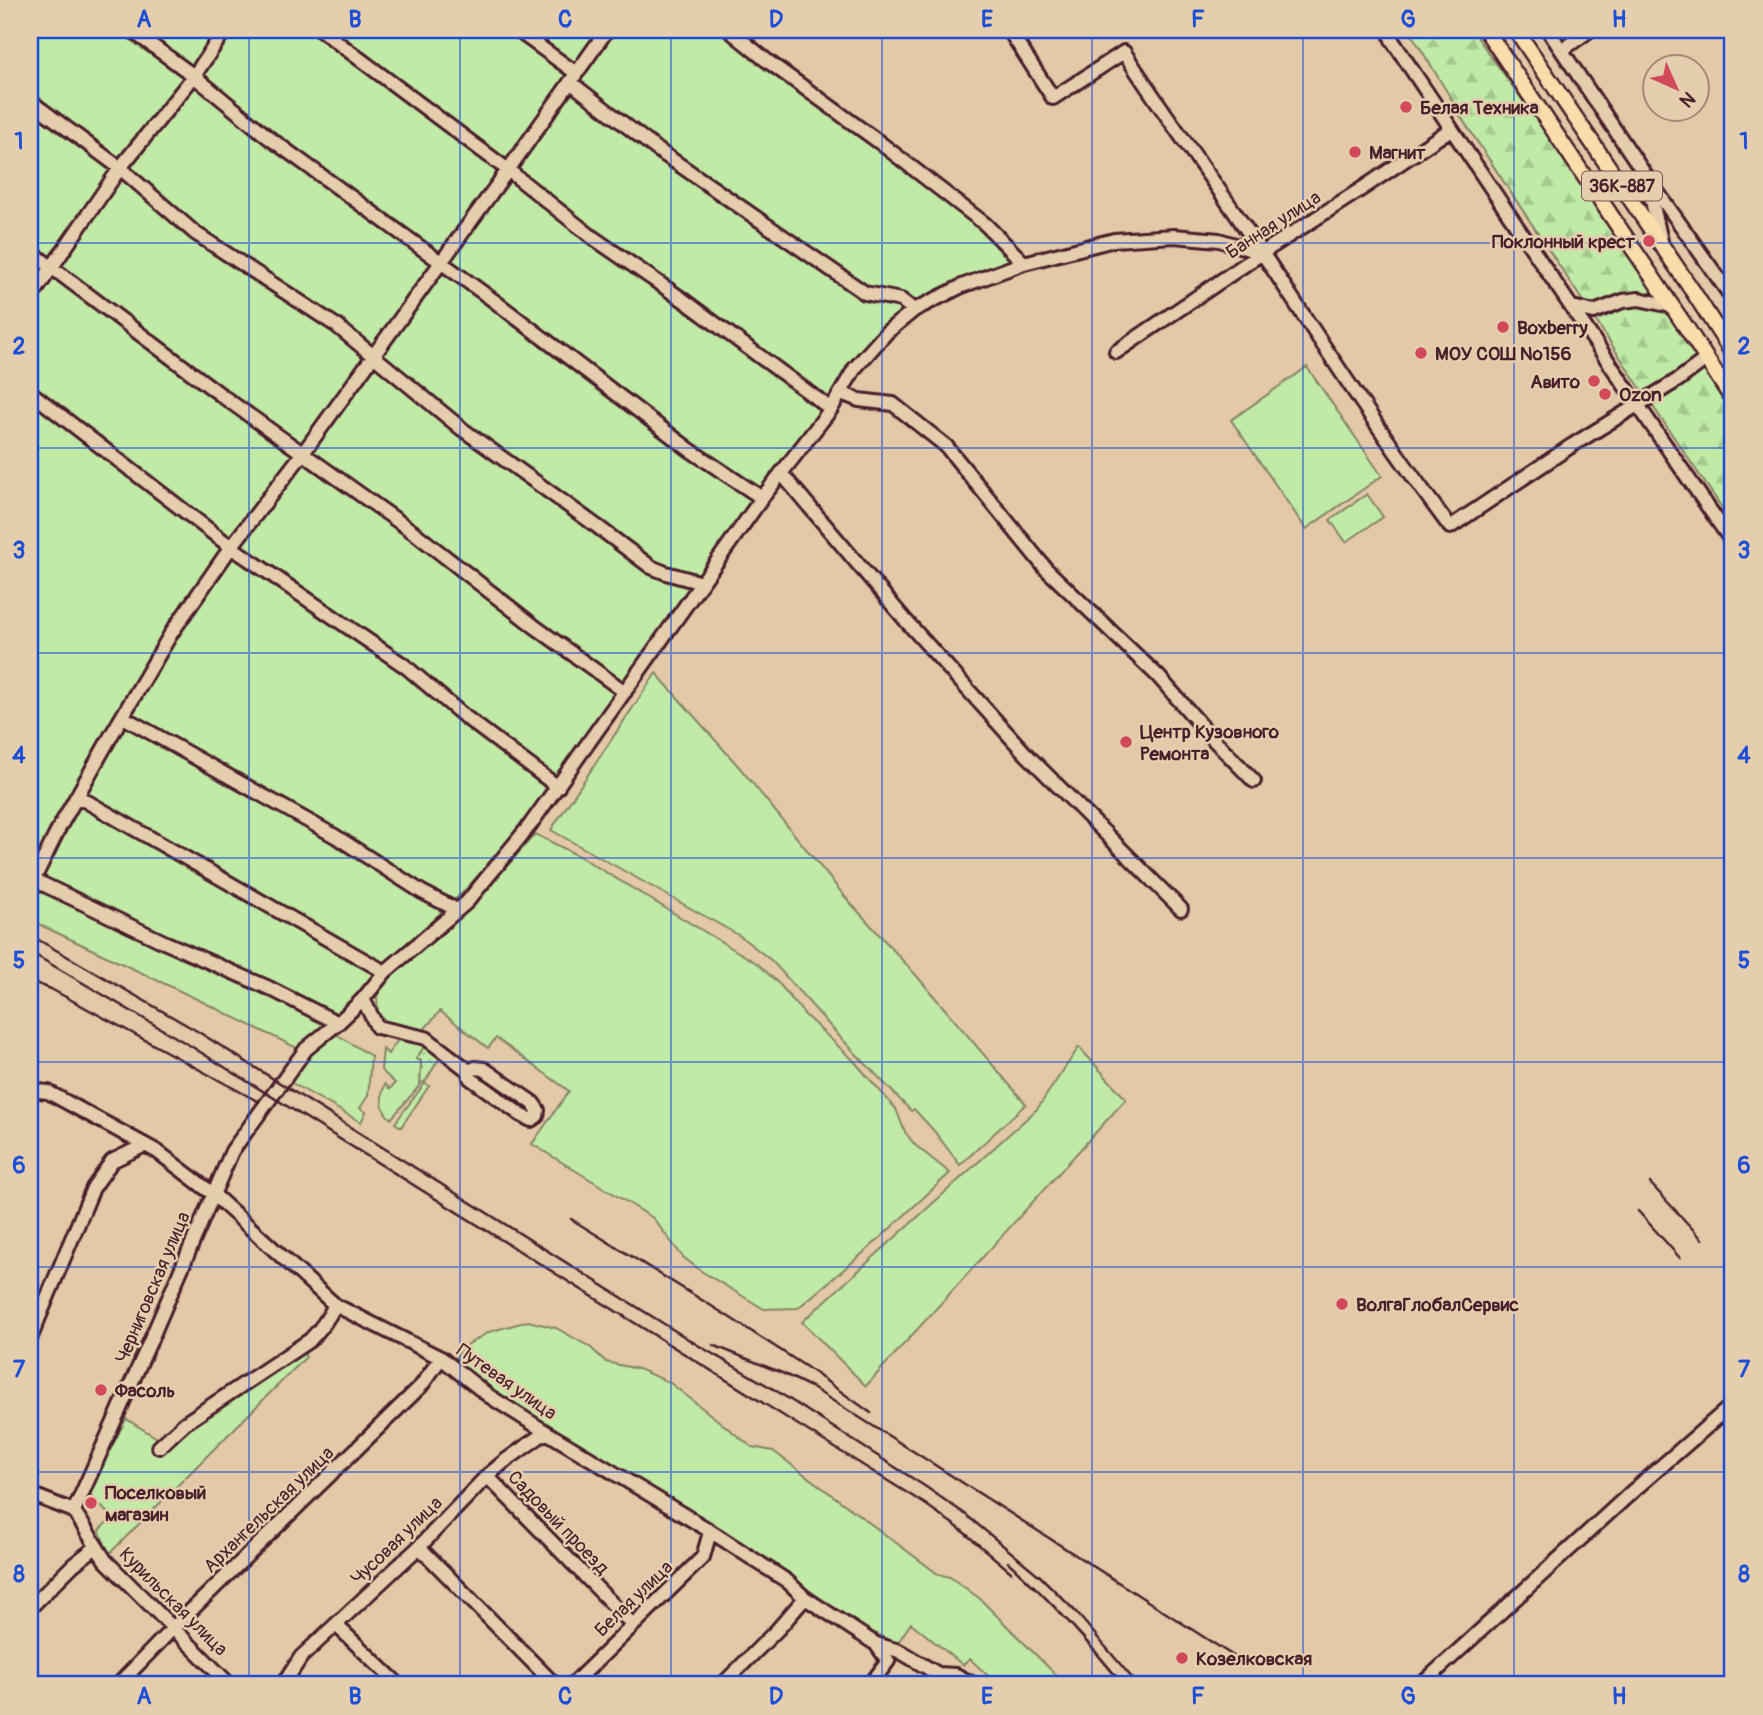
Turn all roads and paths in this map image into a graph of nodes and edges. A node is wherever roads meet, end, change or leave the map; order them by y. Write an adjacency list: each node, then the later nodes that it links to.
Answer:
1 (131, 30): 14 (street)
2 (225, 30): 14 (street)
3 (321, 30): 19 (street)
4 (517, 30): 15 (street)
5 (607, 30): 15 (street)
6 (729, 30): 25 (street)
7 (1009, 30): 23 (street)
8 (1389, 30): 17 (street)
9 (1486, 30): 29 (main road, 36К-887)
10 (1516, 30): 21 (main road, 36К-887)
11 (1548, 30): 13 (street)
12 (1590, 30): 13 (street)
13 (1562, 50): 20 (street)
14 (194, 76): 18 (street); 24 (street)
15 (573, 77): 19 (street); 31 (street)
16 (30, 101): 18 (street)
17 (1451, 129): 23 (street, Банная улица); 30 (street)
18 (120, 168): 26 (street); 34 (street)
19 (509, 170): 24 (street); 40 (street)
20 (1646, 176): 21 (street); 28 (street)
21 (1662, 244): 32 (main road, 36К-887)
22 (30, 251): 26 (street)
23 (1262, 253): 25 (street, Черниговская улица); 33 (street, Банная улица); 39 (street)
24 (441, 262): 34 (street); 43 (street)
25 (1024, 263): 31 (street, Черниговская улица)
26 (53, 268): 27 (street); 41 (street)
27 (30, 299)
28 (1733, 299)
29 (1671, 306): 30 (street); 35 (main road, 36К-887)
30 (1572, 307): 39 (street)
31 (914, 310): 37 (street, Черниговская улица)
32 (1731, 345): 35 (main road)
33 (1116, 352)
34 (372, 356): 41 (street); 46 (street)
35 (1706, 359): 38 (main road, 36К-887); 39 (street)
36 (30, 392): 45 (street)
37 (841, 393): 40 (street, Черниговская улица); 49 (street)
38 (1733, 400)
39 (1637, 406): 44 (street)
40 (831, 409): 42 (street, Черниговская улица)
41 (303, 453): 45 (street); 47 (street)
42 (781, 473): 43 (street, Черниговская улица); 53 (street)
43 (762, 498): 46 (street, Черниговская улица)
44 (1733, 543)
45 (231, 547): 48 (street); 50 (street)
46 (702, 583): 47 (street, Черниговская улица)
47 (625, 692): 50 (street, Черниговская улица)
48 (123, 717): 51 (street); 54 (street)
49 (1254, 781)
50 (558, 787): 54 (street, Черниговская улица)
51 (77, 796): 52 (street); 55 (street)
52 (32, 878): 57 (street)
53 (1181, 909)
54 (457, 910): 55 (street, Черниговская улица)
55 (385, 972): 56 (street, Черниговская улица)
56 (363, 999): 57 (street, Черниговская улица); 58 (street)
57 (338, 1023): 61 (street, Черниговская улица)
58 (469, 1071): 58 (street)
59 (30, 1090): 60 (street, Путевая улица)
60 (145, 1145): 61 (street, Путевая улица); 63 (street)
61 (213, 1194): 62 (street, Путевая улица); 70 (street, Черниговская улица)
62 (335, 1305): 64 (street, Путевая улица); 67 (street)
63 (30, 1339)
64 (441, 1358): 66 (street, Путевая улица); 78 (street, Архангельская улица)
65 (1733, 1404): 90 (street)
66 (546, 1432): 68 (street, Чусовая улица); 71 (street, Путевая улица)
67 (159, 1447)
68 (487, 1476): 73 (street, Чусовая улица); 77 (street, Садовый проезд)
69 (30, 1493): 70 (street)
70 (74, 1511): 72 (street, Курильская улица)
71 (710, 1532): 74 (street, Путевая улица); 77 (street, Белая улица)
72 (96, 1547): 75 (street); 78 (street, Курильская улица)
73 (419, 1547): 76 (street, Чусовая улица); 85 (street)
74 (805, 1598): 79 (street, Путевая улица); 87 (street)
75 (30, 1608)
76 (336, 1625): 83 (street, Чусовая улица); 84 (street)
77 (633, 1625): 86 (street, Белая улица)
78 (173, 1628): 81 (street, Архангельская улица); 82 (street, Курильская улица)
79 (876, 1643): 80 (street, Путевая улица); 88 (street)
80 (937, 1679): 89 (street, Путевая улица)
81 (118, 1685)
82 (230, 1685)
83 (283, 1685)
84 (399, 1685)
85 (555, 1685)
86 (572, 1685)
87 (722, 1685)
88 (870, 1685)
89 (975, 1685)
90 (1420, 1685)

